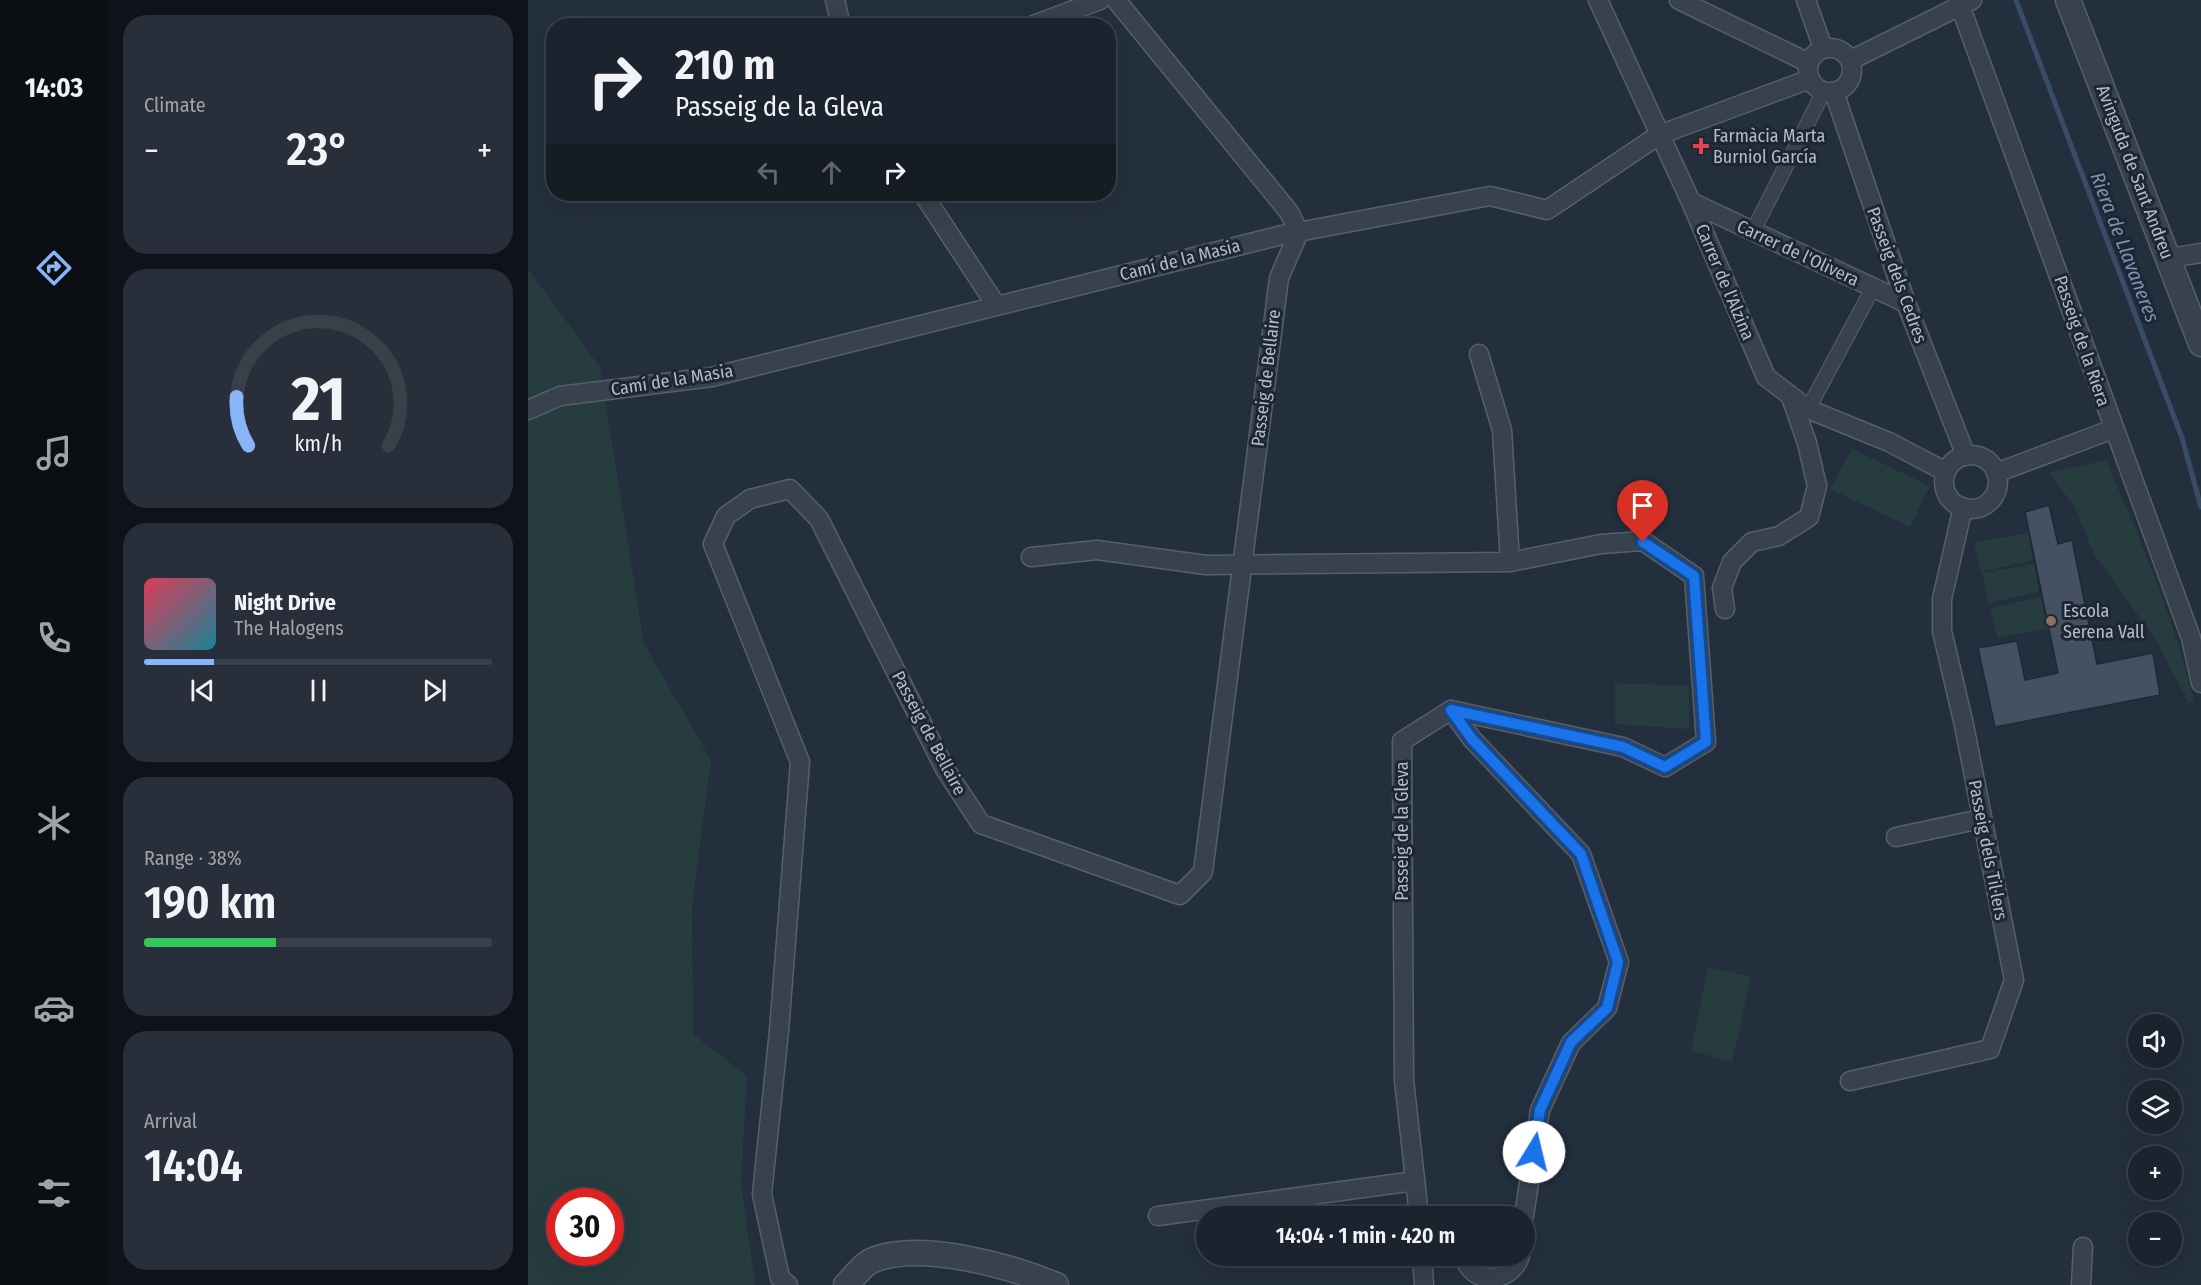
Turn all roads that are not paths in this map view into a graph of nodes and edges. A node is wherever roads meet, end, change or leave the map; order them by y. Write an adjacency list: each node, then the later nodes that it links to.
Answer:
1 (835, 0): 9 (street)
2 (1100, 0): 10 (street)
3 (1116, 0): 19 (street)
4 (1598, 0): 15 (street, Carrer de l'Alzina)
5 (1679, 0): 13 (street)
6 (1806, 0): 11 (street)
7 (2068, 0): 21 (street, Avinguda de Sant Andreu)
8 (1964, 2): 12 (street); 30 (street, Passeig de la Riera)
9 (839, 18)
10 (1052, 18)
11 (1823, 48): 12 (street); 13 (street)
12 (1851, 60): 14 (street)
13 (1809, 71): 14 (street); 15 (street, Camí de la Masia)
14 (1829, 91): 18 (street); 23 (street, Passeig dels Cedres)
15 (1659, 135): 17 (street, Carrer de l'Alzina); 19 (street, Camí de la Masia)
16 (928, 201): 24 (street)
17 (1690, 202): 18 (street, Carrer de l'Olivera); 27 (street, Carrer de l'Alzina)
18 (1753, 231): 22 (street, Carrer de l'Olivera)
19 (1299, 232): 24 (street, Camí de la Masia); 37 (street, Passeig de Bellaire)
20 (2201, 253): 21 (street)
21 (2169, 258): 25 (street, Avinguda de Sant Andreu)
22 (1873, 288): 23 (street, Carrer de l'Olivera); 28 (street)
23 (1906, 303): 31 (street, Passeig dels Cedres)
24 (996, 305): 29 (street, Camí de la Masia)
25 (2201, 344)
26 (1479, 354): 36 (street)
27 (1791, 397): 28 (street, Carrer de l'Alzina); 38 (street)
28 (1808, 409): 32 (street, Carrer de l'Alzina)
29 (528, 410)
30 (2113, 429): 33 (street); 39 (street, Passeig de la Riera)
31 (1966, 456): 32 (street); 33 (street)
32 (1946, 472): 34 (street)
33 (1996, 473): 34 (street)
34 (1963, 507): 41 (street, Passeig dels Til·lers)
35 (1031, 557): 37 (street)
36 (1510, 562): 37 (street); 40 (street)
37 (1242, 564): 52 (street, Passeig de Bellaire)
38 (1725, 609)
39 (2201, 683)
40 (1451, 710): 44 (street, Passeig de la Gleva); 46 (street)
41 (1981, 819): 42 (street); 43 (street, Passeig dels Til·lers)
42 (1896, 837)
43 (1850, 1081)
44 (1415, 1181): 45 (street, Passeig de la Gleva); 47 (street)
45 (1418, 1206)
46 (1526, 1206)
47 (1158, 1216)
48 (2083, 1247): 56 (street)
49 (1423, 1266): 55 (street)
50 (1469, 1266): 51 (street)
51 (1516, 1266)
52 (788, 1285)
53 (846, 1285): 54 (street)
54 (1056, 1285)
55 (1424, 1285)
56 (2082, 1285)

